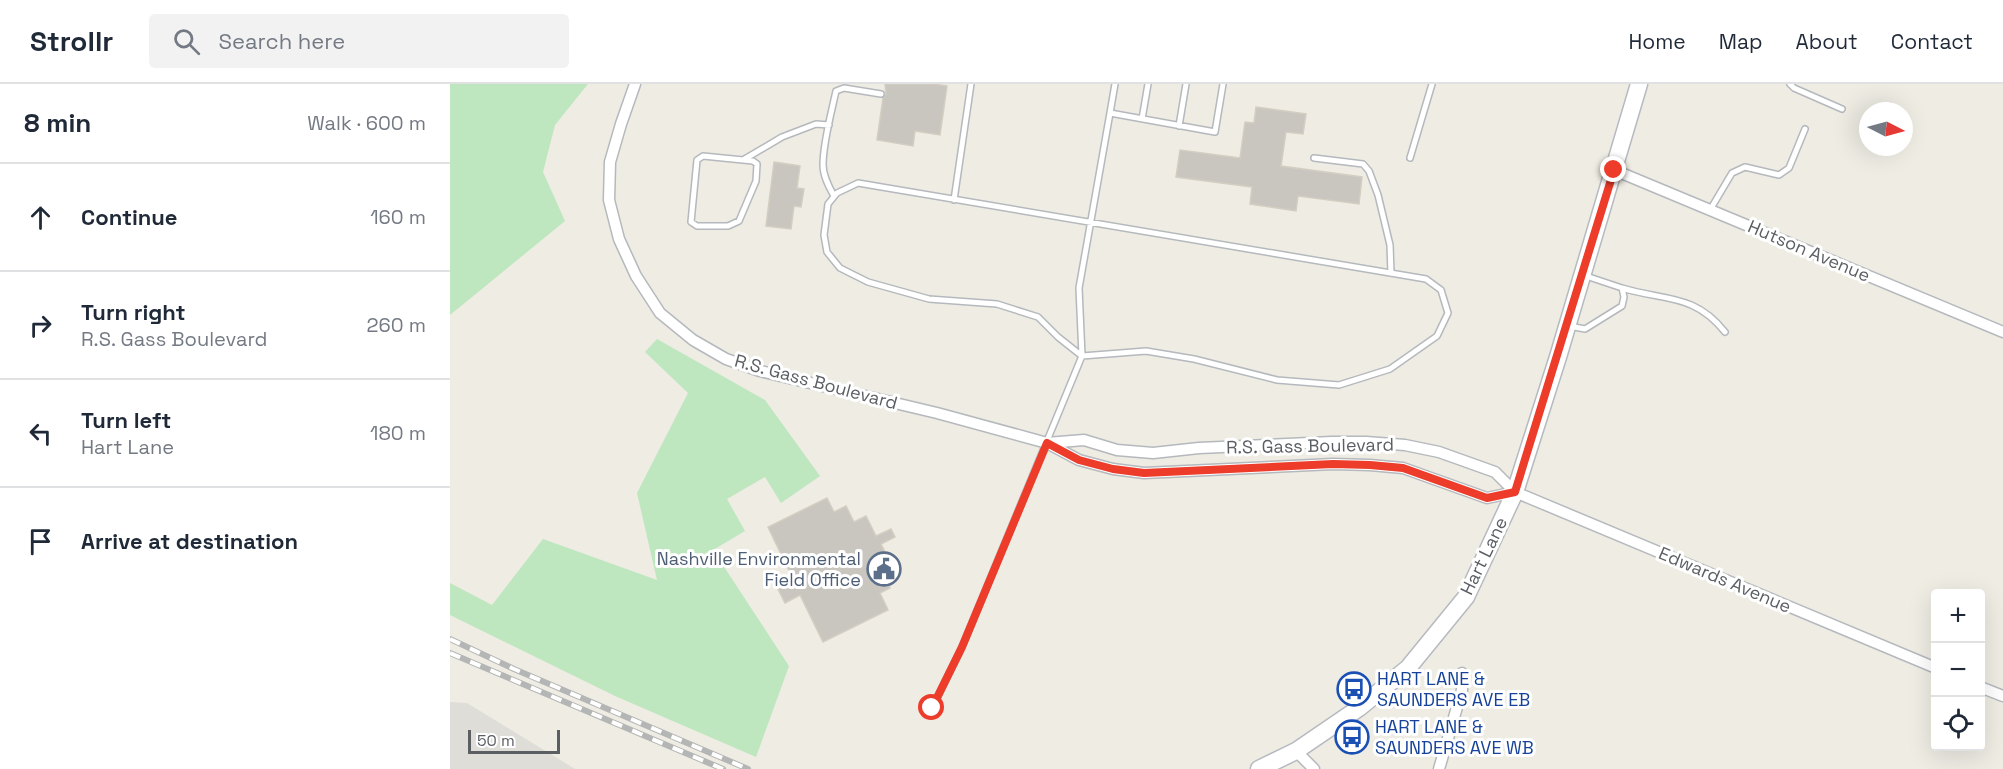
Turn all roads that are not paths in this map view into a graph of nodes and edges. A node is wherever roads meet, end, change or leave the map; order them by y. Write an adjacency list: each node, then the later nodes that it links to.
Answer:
1 (635, 84): 32 (street, R.S. Gass Boulevard)
2 (971, 84): 22 (lane)
3 (1115, 84): 12 (lane)
4 (1148, 84): 13 (lane)
5 (1186, 84): 15 (lane)
6 (1223, 84): 15 (lane)
7 (1432, 84): 18 (lane)
8 (1639, 84): 20 (main road, Hart Lane)
9 (1790, 84): 11 (lane)
10 (881, 94): 14 (lane)
11 (1842, 110)
12 (1110, 113): 13 (lane); 24 (lane)
13 (1142, 119): 15 (lane)
14 (829, 125): 19 (lane); 21 (lane)
15 (1179, 126)
16 (1805, 129): 23 (lane)
17 (1314, 158): 25 (lane)
18 (1410, 158)
19 (743, 159): 19 (lane)
20 (1614, 170): 23 (street, Hutson Avenue); 26 (main road, Hart Lane)
21 (834, 196): 22 (lane); 31 (lane)
22 (954, 200): 24 (lane)
23 (1710, 210): 30 (street, Hutson Avenue)
24 (1090, 223): 25 (lane); 31 (lane)
25 (1391, 273): 31 (lane)
26 (1583, 275): 27 (lane); 28 (main road, Hart Lane)
27 (1622, 288): 28 (lane); 29 (lane)
28 (1567, 326): 33 (main road, Hart Lane)
29 (1725, 332)
30 (2003, 332)
31 (1082, 356): 32 (lane)
32 (1047, 443): 33 (street, R.S. Gass Boulevard); 33 (street, R.S. Gass Boulevard); 38 (lane)
33 (1515, 492): 34 (street, Edwards Avenue); 39 (main road, Hart Lane)
34 (1931, 666)
35 (1462, 673): 42 (street)
36 (1985, 689): 37 (street)
37 (2003, 696)
38 (932, 708)
39 (1296, 751): 40 (main road, Hart Lane); 41 (street)
40 (1259, 769)
41 (1314, 769)
42 (1439, 769)

